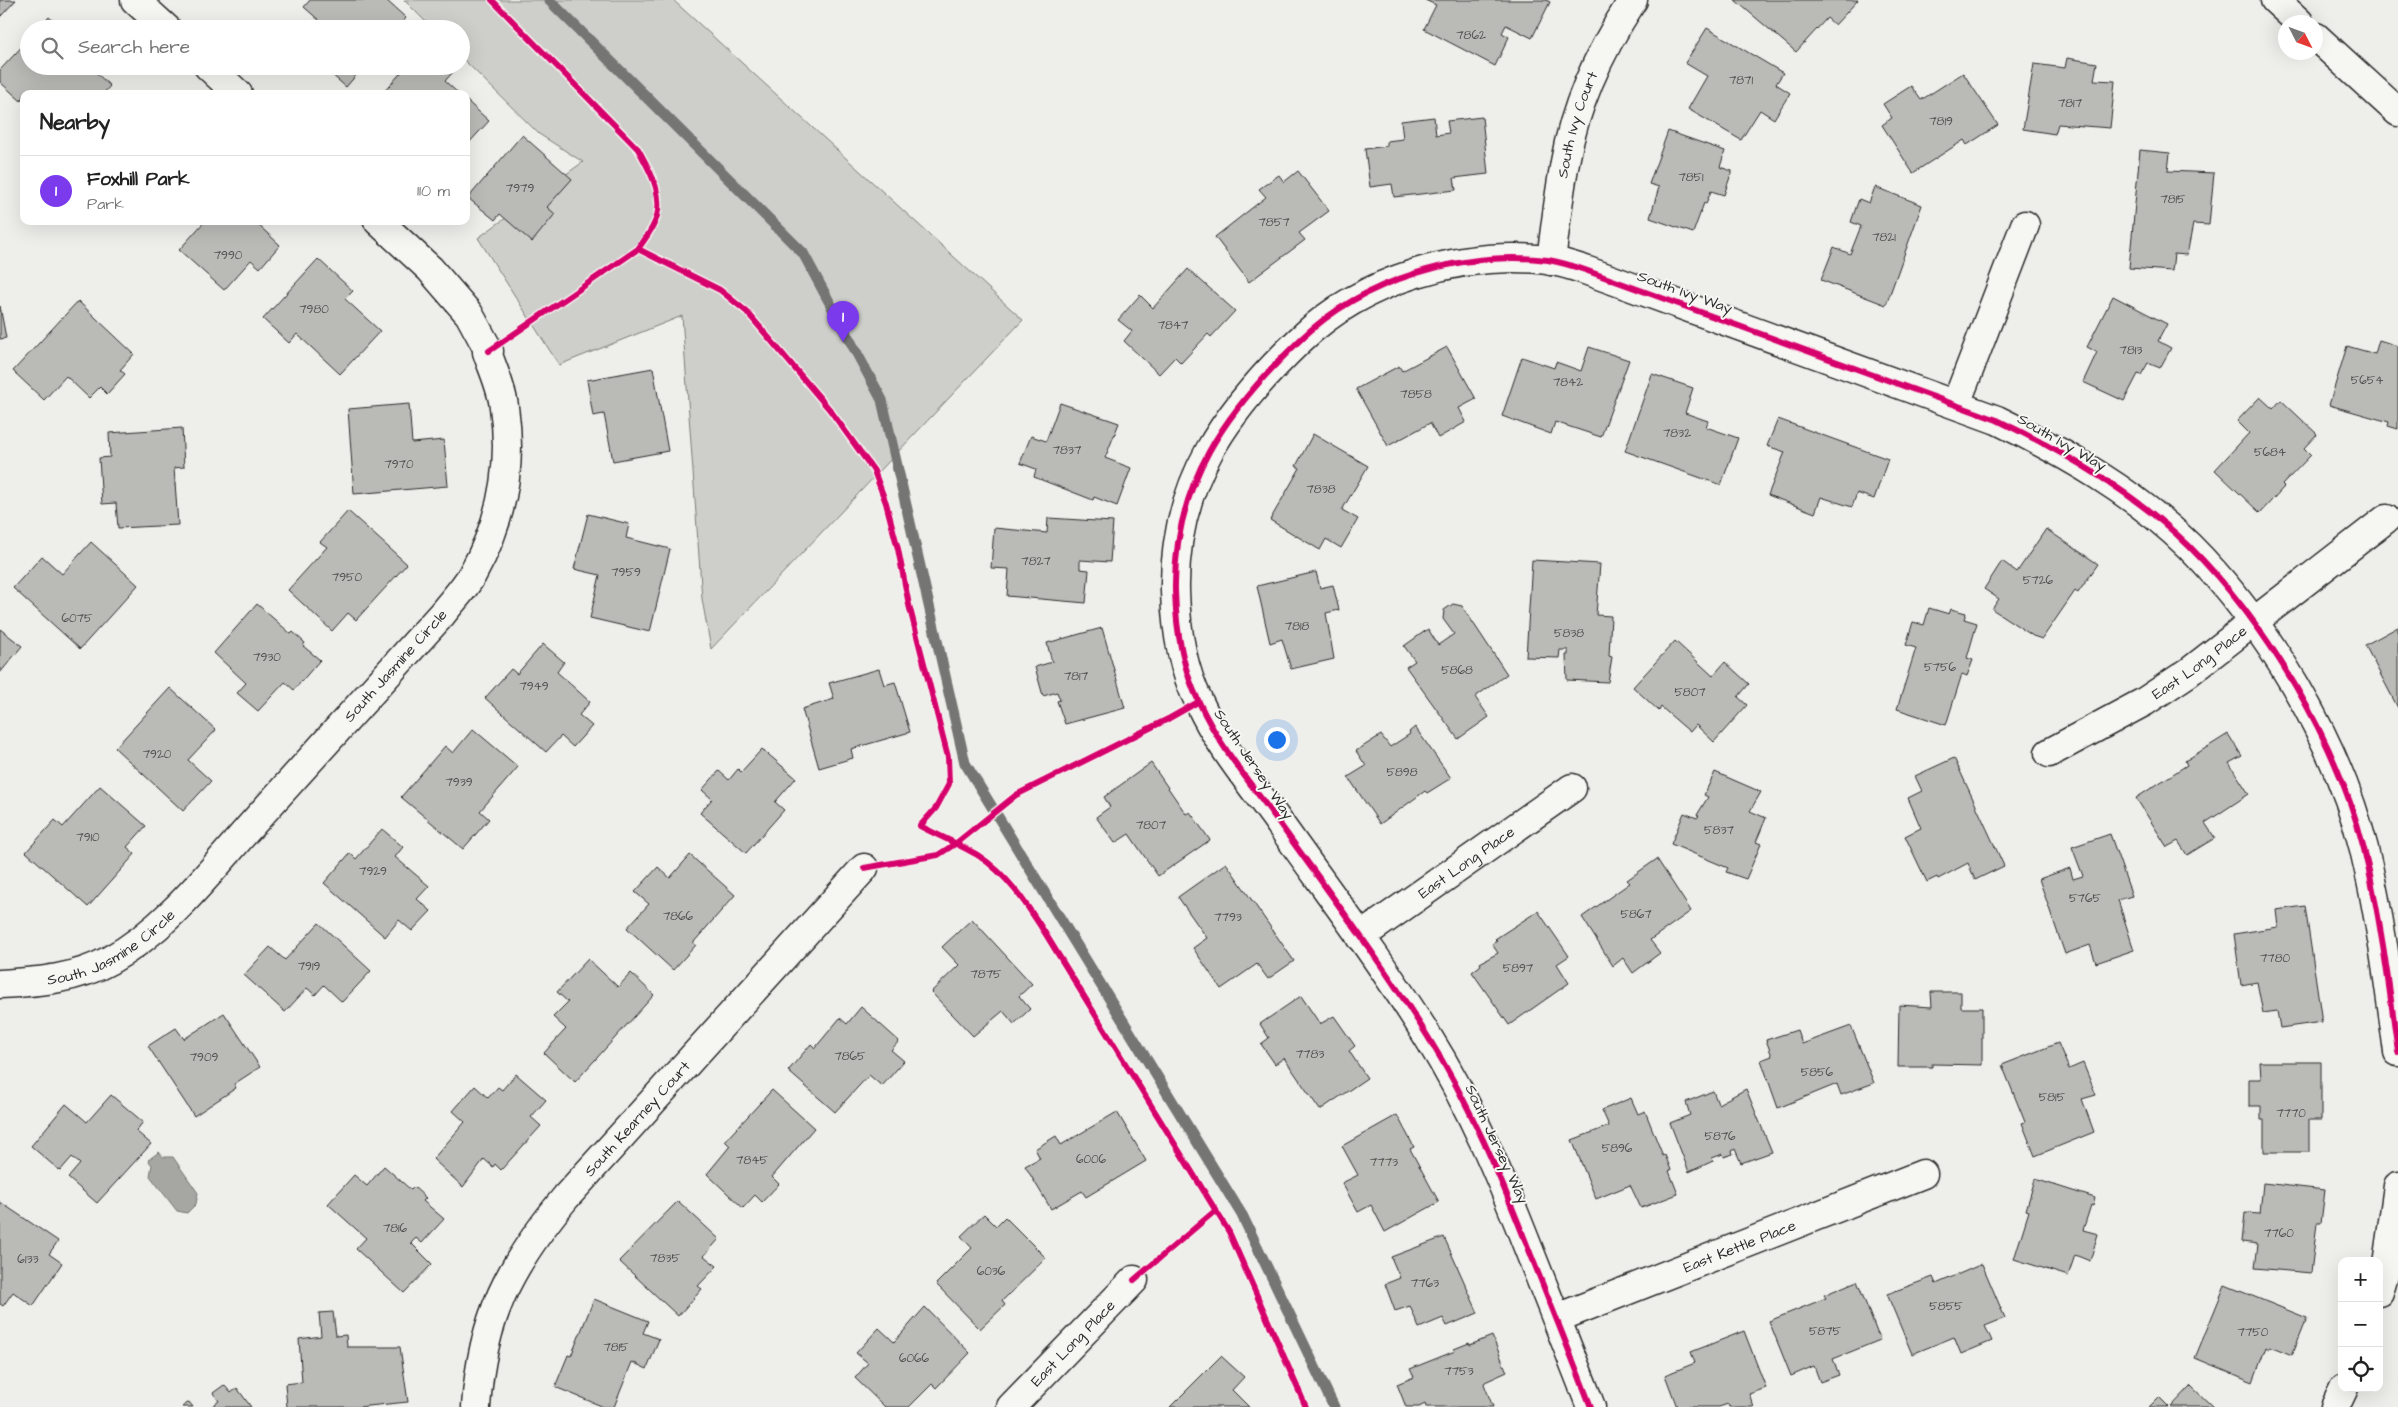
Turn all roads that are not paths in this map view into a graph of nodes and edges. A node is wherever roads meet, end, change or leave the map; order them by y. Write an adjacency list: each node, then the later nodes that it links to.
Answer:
1 (135, 0): 5 (street)
2 (1633, 0): 12 (street, South Ivy Court)
3 (2275, 0): 4 (street)
4 (2291, 15)
5 (157, 20)
6 (2323, 43): 9 (street)
7 (218, 75): 8 (street)
8 (234, 90)
9 (2398, 112)
10 (382, 225): 21 (street, South Jasmine Circle)
11 (2025, 225): 13 (street)
12 (1551, 260): 13 (street, South Ivy Way); 19 (street, South Jersey Way)
13 (1956, 404): 15 (street, South Ivy Way)
14 (2386, 519): 15 (street, East Long Place)
15 (2253, 622): 16 (street, East Long Place); 20 (street, South Ivy Way)
16 (2049, 754)
17 (1572, 788): 19 (street, East Long Place)
18 (864, 868): 29 (street, South Kearney Court)
19 (1360, 936): 27 (street, South Jersey Way)
20 (2394, 982): 22 (street, South Ivy Way)
21 (0, 984)
22 (2398, 1052)
23 (1923, 1174): 27 (street, East Kettle Place)
24 (2397, 1200): 25 (street)
25 (2383, 1278)
26 (1134, 1280): 30 (street, East Long Place)
27 (1557, 1318): 31 (street, South Jersey Way)
28 (2342, 1392): 32 (street)
29 (476, 1407)
30 (1011, 1407)
31 (1591, 1407)
32 (2335, 1407)

